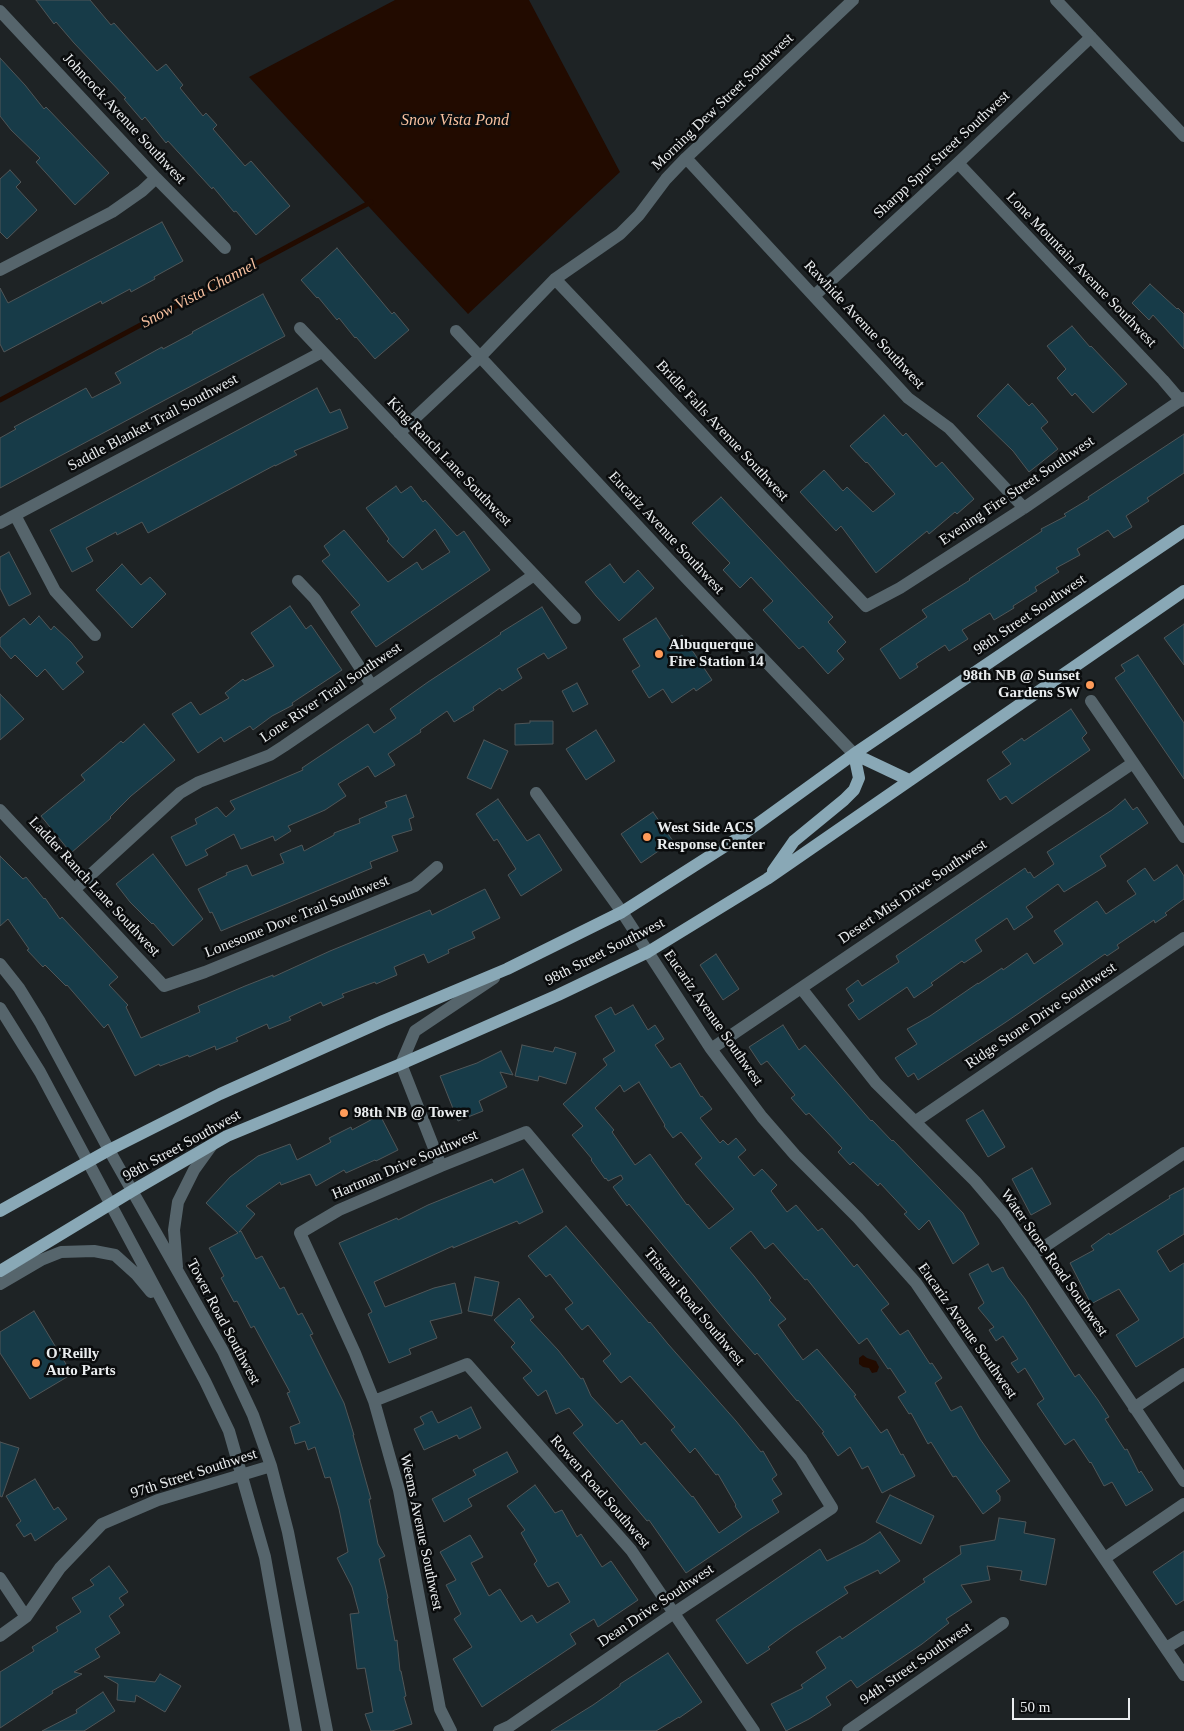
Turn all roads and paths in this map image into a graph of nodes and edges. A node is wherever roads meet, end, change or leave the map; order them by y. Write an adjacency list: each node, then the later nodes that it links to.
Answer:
1 (853, 0): 6 (street, Morning Dew Street Southwest)
2 (1056, 0): 4 (street)
3 (0, 12): 8 (street, Johncock Avenue Southwest)
4 (1091, 37): 5 (street); 7 (street, Sharpp Spur Street Southwest)
5 (1184, 136)
6 (686, 158): 11 (street, Morning Dew Street Southwest); 12 (street, Rawhide Avenue Southwest)
7 (958, 163): 12 (street, Sharpp Spur Street Southwest); 17 (street, Lone Mountain Avenue Southwest)
8 (156, 178): 9 (street, Johncock Avenue Southwest); 10 (street)
9 (225, 248)
10 (0, 270)
11 (556, 279): 16 (street, Morning Dew Street Southwest); 26 (street, Bridle Falls Avenue Southwest)
12 (814, 296): 19 (street, Rawhide Avenue Southwest)
13 (300, 328): 15 (street, King Ranch Lane Southwest)
14 (456, 332): 16 (street, Eucariz Avenue Southwest)
15 (322, 352): 18 (street, King Ranch Lane Southwest); 20 (street, Saddle Blanket Trail Southwest)
16 (479, 358): 18 (street, Morning Dew Street Southwest); 31 (street, Eucariz Avenue Southwest)
17 (1182, 400): 19 (street, Evening Fire Street Southwest)
18 (399, 433): 23 (street, King Ranch Lane Southwest)
19 (1024, 508): 26 (street, Evening Fire Street Southwest)
20 (15, 515): 21 (street, Saddle Blanket Trail Southwest); 28 (street)
21 (0, 523)
22 (1184, 531): 31 (main road, 98th Street Southwest)
23 (534, 575): 27 (street, King Ranch Lane Southwest); 29 (street, Lone River Trail Southwest)
24 (298, 581): 29 (street)
25 (1184, 591): 33 (main road, 98th Street Southwest)
26 (866, 606)
27 (575, 618)
28 (95, 636)
29 (372, 686): 39 (street, Lone River Trail Southwest)
30 (1091, 701): 32 (street)
31 (854, 754): 33 (main road); 38 (main road); 40 (main road, 98th Street Southwest)
32 (1133, 762): 36 (street); 46 (street, Desert Mist Drive Southwest)
33 (909, 780): 38 (main road, 98th Street Southwest)
34 (536, 792): 40 (street, Eucariz Avenue Southwest)
35 (2, 815): 39 (street, Ladder Ranch Lane Southwest)
36 (1184, 837)
37 (437, 867): 45 (street, Lonesome Dove Trail Southwest)
38 (767, 879): 42 (main road, 98th Street Southwest)
39 (74, 889): 45 (street, Ladder Ranch Lane Southwest)
40 (622, 912): 42 (street, Eucariz Avenue Southwest); 44 (main road, 98th Street Southwest)
41 (1184, 938): 50 (street, Ridge Stone Drive Southwest)
42 (648, 952): 48 (street, Eucariz Avenue Southwest); 49 (main road, 98th Street Southwest)
43 (0, 964): 53 (street, Tower Road Southwest)
44 (506, 969): 49 (street); 53 (main road, 98th Street Southwest)
45 (164, 986)
46 (801, 988): 48 (street, Desert Mist Drive Southwest); 50 (street, Water Stone Road Southwest)
47 (0, 1008): 55 (street)
48 (711, 1049): 74 (street, Eucariz Avenue Southwest)
49 (401, 1064): 52 (main road, 98th Street Southwest); 56 (street)
50 (916, 1121): 61 (street, Water Stone Road Southwest)
51 (526, 1132): 56 (street, Hartman Drive Southwest); 73 (street, Tristani Road Southwest)
52 (212, 1145): 57 (main road, 98th Street Southwest); 63 (street)
53 (109, 1150): 55 (main road, 98th Street Southwest); 57 (street, Tower Road Southwest)
54 (1184, 1153): 61 (street)
55 (88, 1162): 58 (street); 59 (main road, 98th Street Southwest)
56 (441, 1166): 60 (street, Hartman Drive Southwest)
57 (132, 1191): 58 (main road, 98th Street Southwest); 63 (street, Tower Road Southwest)
58 (110, 1205): 62 (main road, 98th Street Southwest); 65 (street)
59 (0, 1211)
60 (300, 1233): 67 (street, Weems Avenue Southwest)
61 (1032, 1255): 68 (street, Water Stone Road Southwest)
62 (0, 1271)
63 (178, 1272): 69 (street, Tower Road Southwest)
64 (0, 1284): 65 (street)
65 (170, 1316): 70 (street)
66 (1184, 1374): 68 (street)
67 (374, 1401): 76 (street, Rowen Road Southwest); 85 (street, Weems Avenue Southwest)
68 (1134, 1408): 71 (street, Water Stone Road Southwest)
69 (271, 1466): 70 (street, 97th Street Southwest); 84 (street, Tower Road Southwest)
70 (242, 1475): 77 (street, 97th Street Southwest); 83 (street)
71 (1184, 1481)
72 (1184, 1504): 74 (street)
73 (832, 1508): 76 (street, Dean Drive Southwest)
74 (1105, 1558): 81 (street, Eucariz Avenue Southwest)
75 (0, 1578): 77 (street)
76 (674, 1613): 86 (street, Dean Drive Southwest); 87 (street, Rowen Road Southwest)
77 (26, 1617): 79 (street, 97th Street Southwest)
78 (1003, 1623): 88 (street, 94th Street Southwest)
79 (0, 1636)
80 (1184, 1637): 81 (street)
81 (1166, 1648): 82 (street, Eucariz Avenue Southwest)
82 (1184, 1675)
83 (296, 1731)
84 (327, 1731)
85 (451, 1731)
86 (499, 1731)
87 (754, 1731)
88 (848, 1731)

